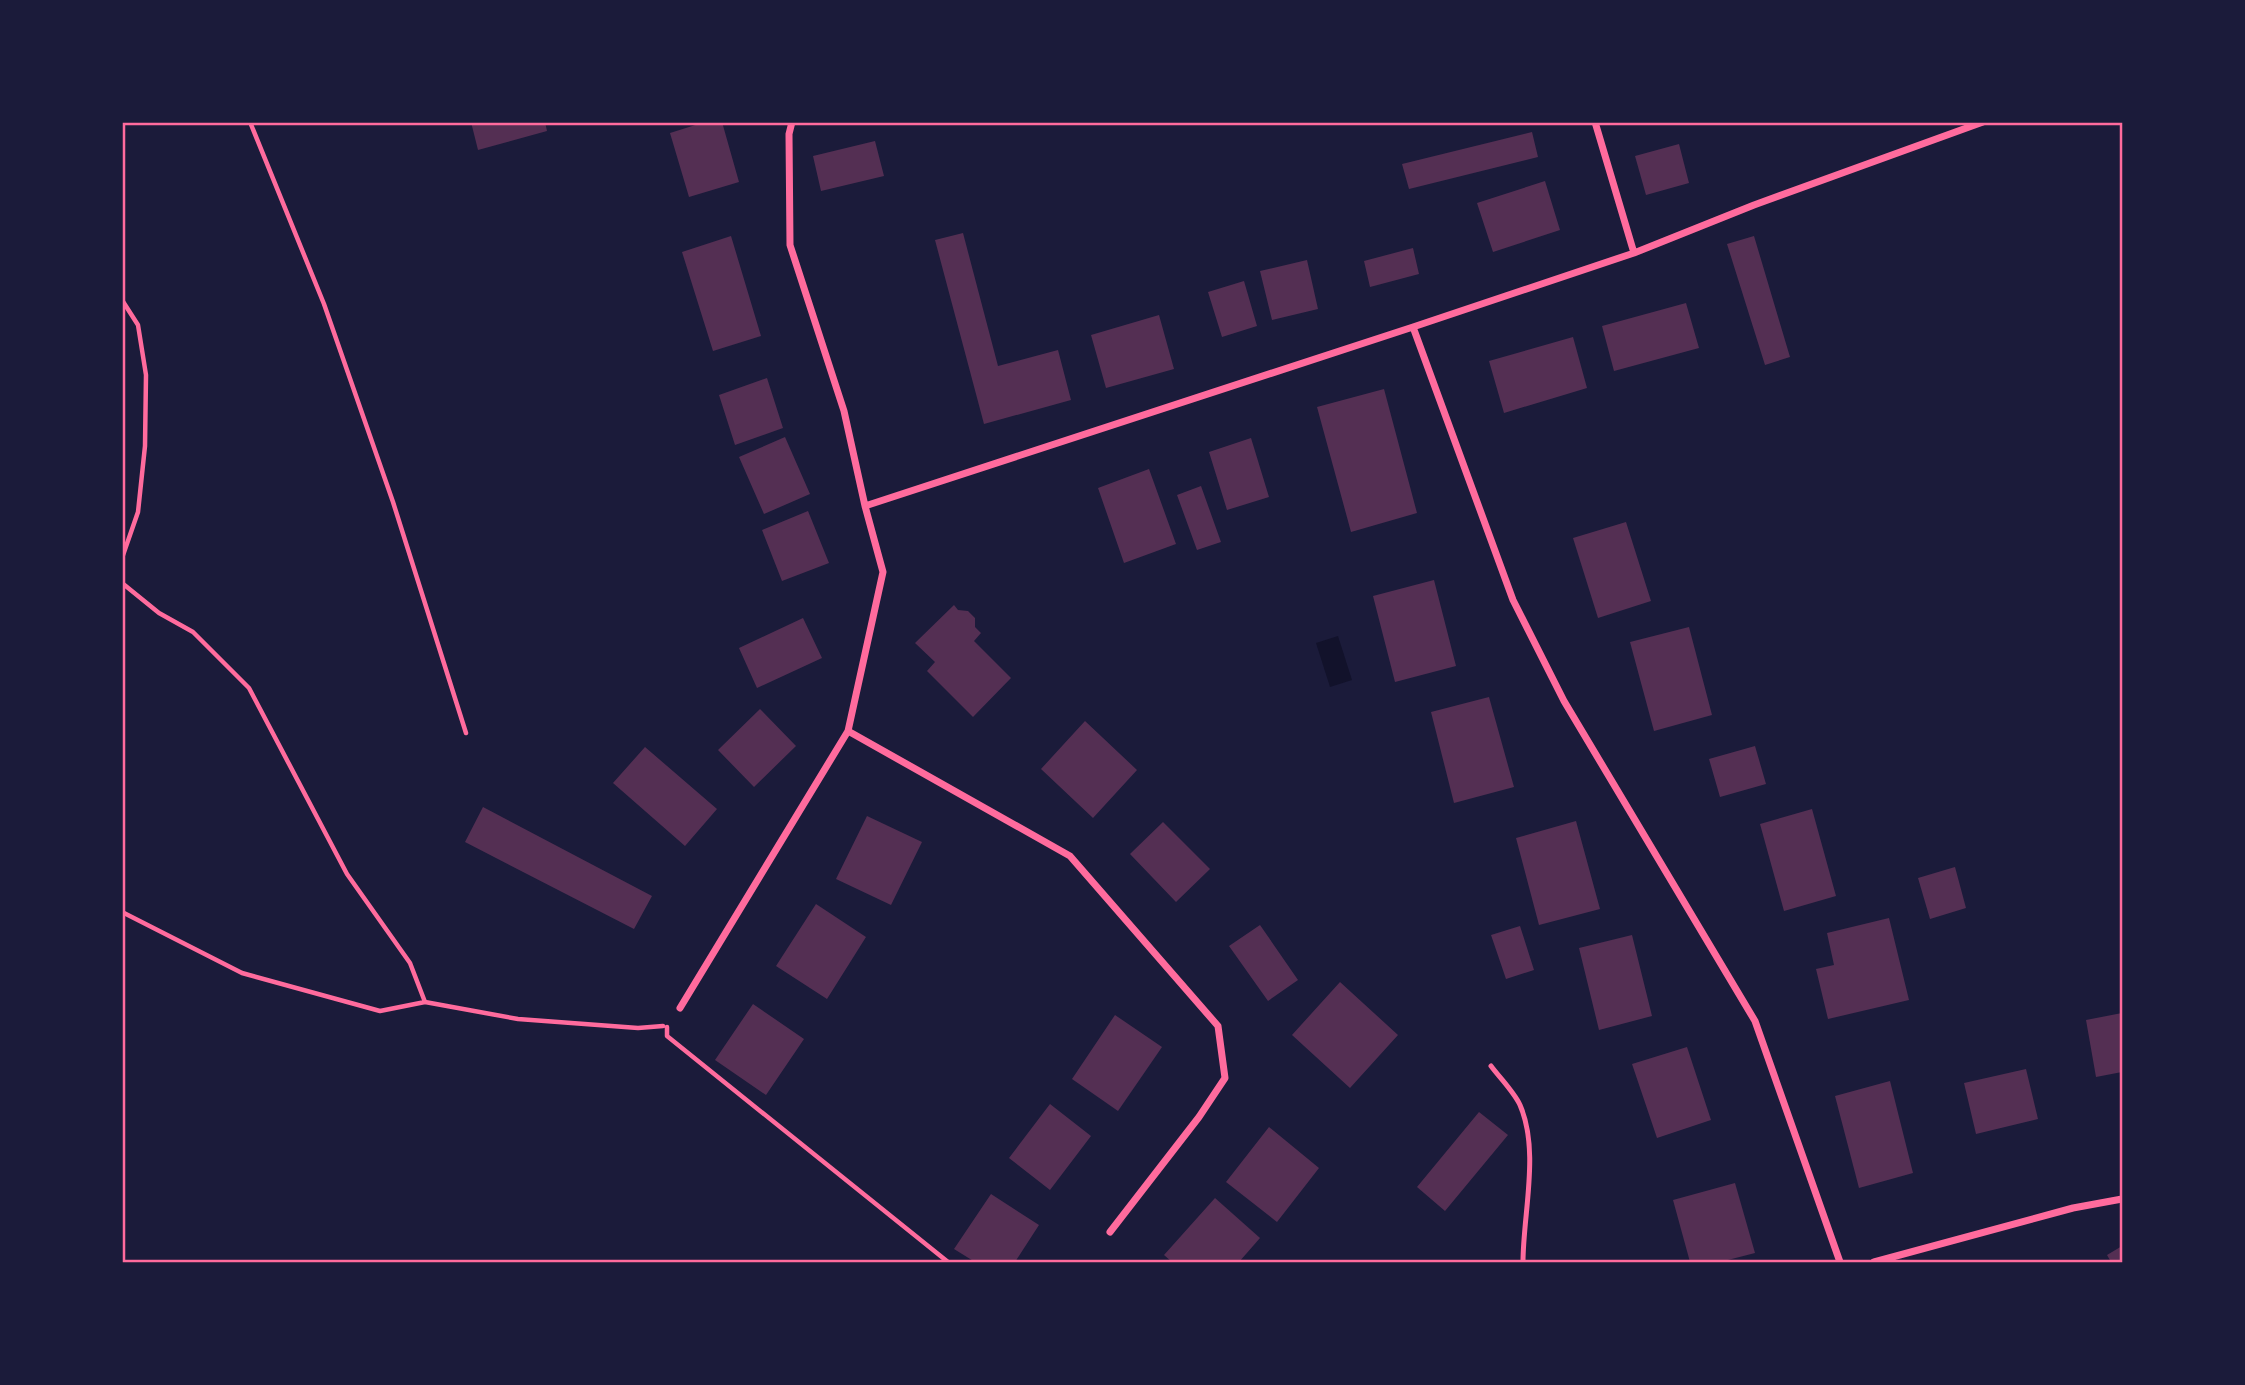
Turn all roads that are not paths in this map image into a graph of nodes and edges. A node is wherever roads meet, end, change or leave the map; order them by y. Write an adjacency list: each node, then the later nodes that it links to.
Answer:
1 (792, 122): 6 (street)
2 (1595, 122): 4 (street)
3 (1983, 122): 4 (street)
4 (1634, 253): 5 (street)
5 (1413, 327): 6 (street); 13 (street)
6 (865, 506): 7 (street)
7 (848, 731): 8 (street); 11 (street)
8 (680, 1008)
9 (1491, 1066): 12 (lane)
10 (2123, 1199): 14 (street)
11 (1110, 1231)
12 (1523, 1262)
13 (1840, 1262)
14 (1874, 1262)

